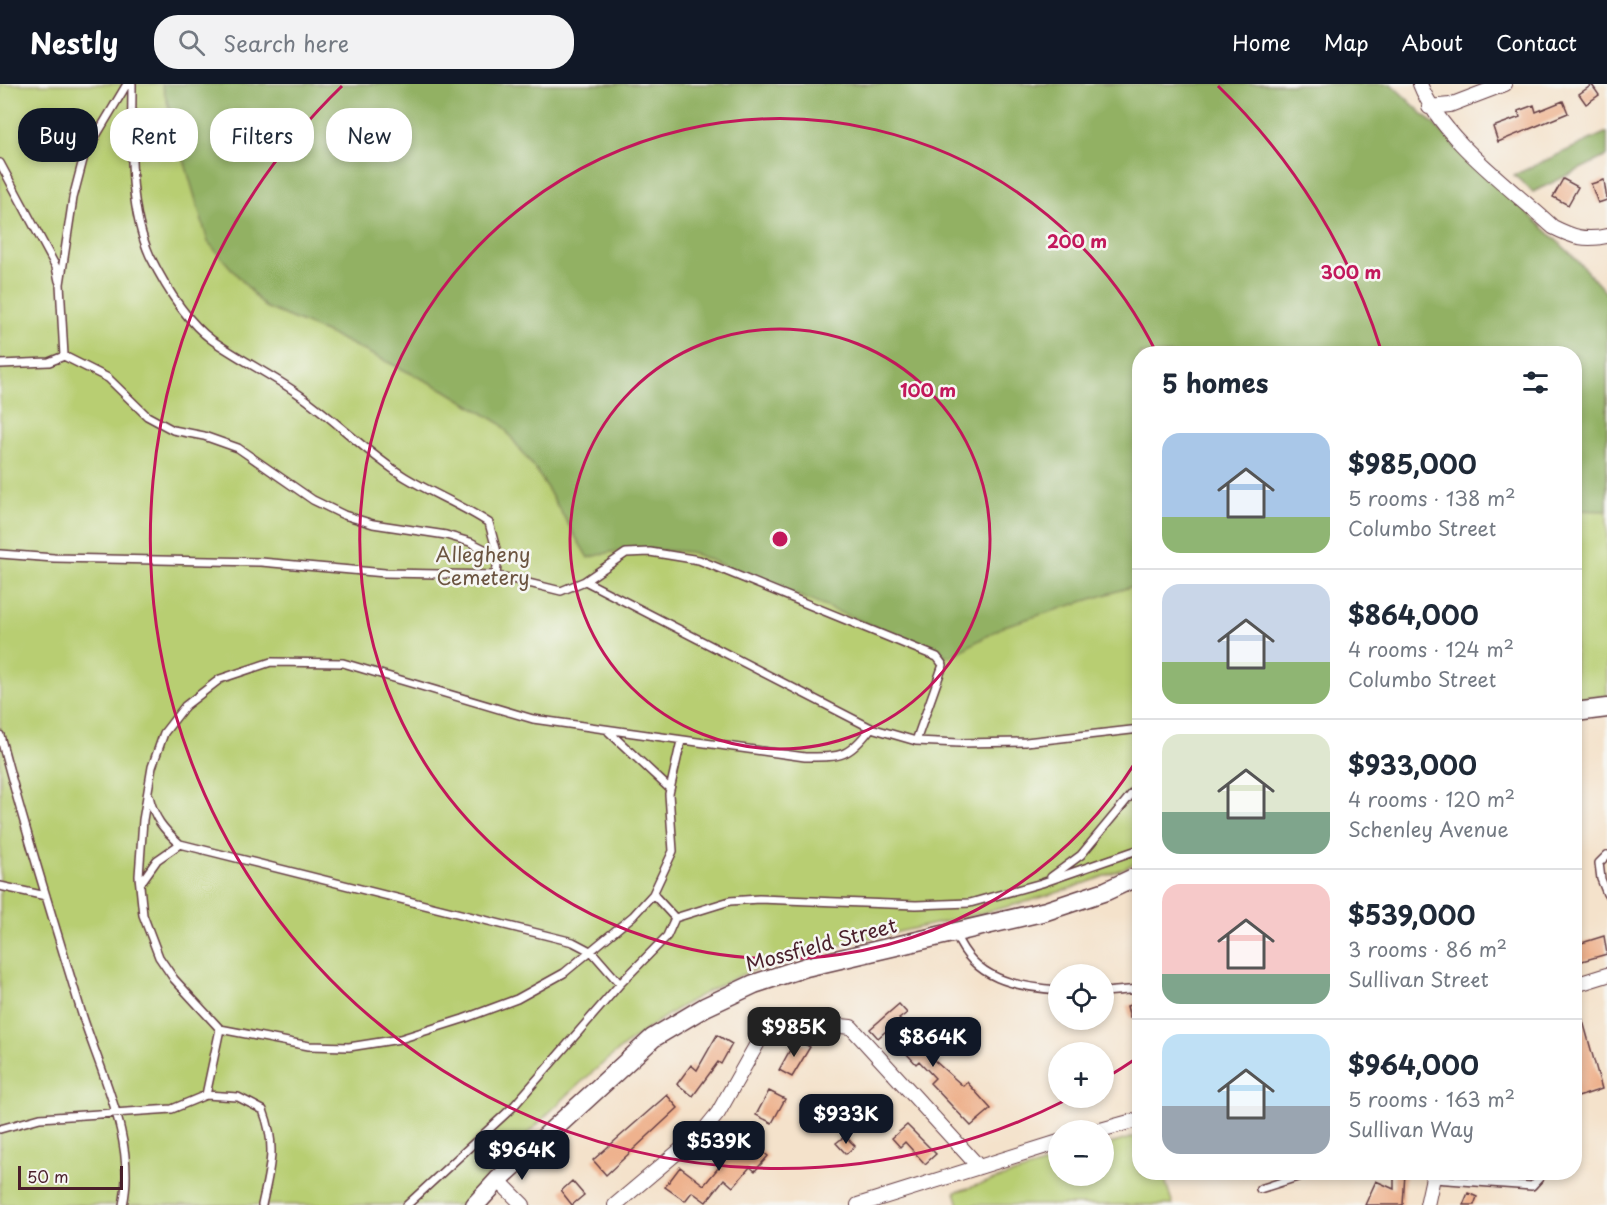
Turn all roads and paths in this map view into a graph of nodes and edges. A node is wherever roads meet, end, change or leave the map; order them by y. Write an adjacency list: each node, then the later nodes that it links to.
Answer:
1 (127, 84): 8 (lane)
2 (132, 84): 12 (lane)
3 (1419, 84): 5 (street)
4 (1506, 84): 5 (street)
5 (1429, 106): 7 (street)
6 (0, 163): 8 (lane)
7 (1607, 236)
8 (60, 284): 9 (lane)
9 (64, 356): 10 (lane); 12 (lane)
10 (0, 364)
11 (0, 554): 13 (lane)
12 (498, 556): 13 (lane)
13 (496, 575): 14 (lane)
14 (585, 581): 17 (lane); 22 (lane)
15 (1607, 708): 16 (street)
16 (1582, 711)
17 (871, 728): 21 (lane); 22 (lane)
18 (1132, 730): 22 (lane)
19 (609, 732): 21 (lane); 23 (lane); 24 (lane)
20 (0, 735): 35 (lane)
21 (681, 741): 23 (lane)
22 (916, 741)
23 (670, 789): 33 (lane)
24 (148, 792): 26 (lane); 30 (lane)
25 (1132, 794): 32 (lane)
26 (180, 844): 30 (lane); 38 (lane)
27 (1132, 852): 32 (lane)
28 (1607, 855): 34 (lane)
29 (1132, 879): 37 (street, Mossfield Street)
30 (140, 885): 45 (lane)
31 (0, 886): 35 (lane)
32 (1032, 886): 36 (lane)
33 (653, 894): 36 (lane); 38 (lane)
34 (1607, 894)
35 (46, 897): 47 (lane)
36 (675, 918): 41 (lane)
37 (955, 932): 42 (lane); 53 (street, Mossfield Street)
38 (592, 952): 41 (lane); 45 (lane)
39 (1607, 975): 40 (street)
40 (1582, 983)
41 (620, 984): 61 (lane)
42 (1048, 988)
43 (1132, 990): 44 (lane)
44 (1114, 991)
45 (220, 1029): 46 (lane)
46 (206, 1095): 47 (lane); 60 (lane)
47 (116, 1114): 50 (lane); 59 (lane)
48 (1132, 1121): 49 (street)
49 (1114, 1126)
50 (0, 1129)
51 (1048, 1145): 52 (street)
52 (979, 1167): 64 (street); 65 (street)
53 (498, 1180): 62 (street, Mossfield Street); 63 (street)
54 (1288, 1180): 58 (lane)
55 (1433, 1180): 66 (street)
56 (1473, 1180): 57 (lane)
57 (1538, 1180)
58 (1260, 1189)
59 (123, 1205)
60 (262, 1205)
61 (407, 1205)
62 (475, 1205)
63 (523, 1205)
64 (615, 1205)
65 (858, 1205)
66 (1427, 1205)

